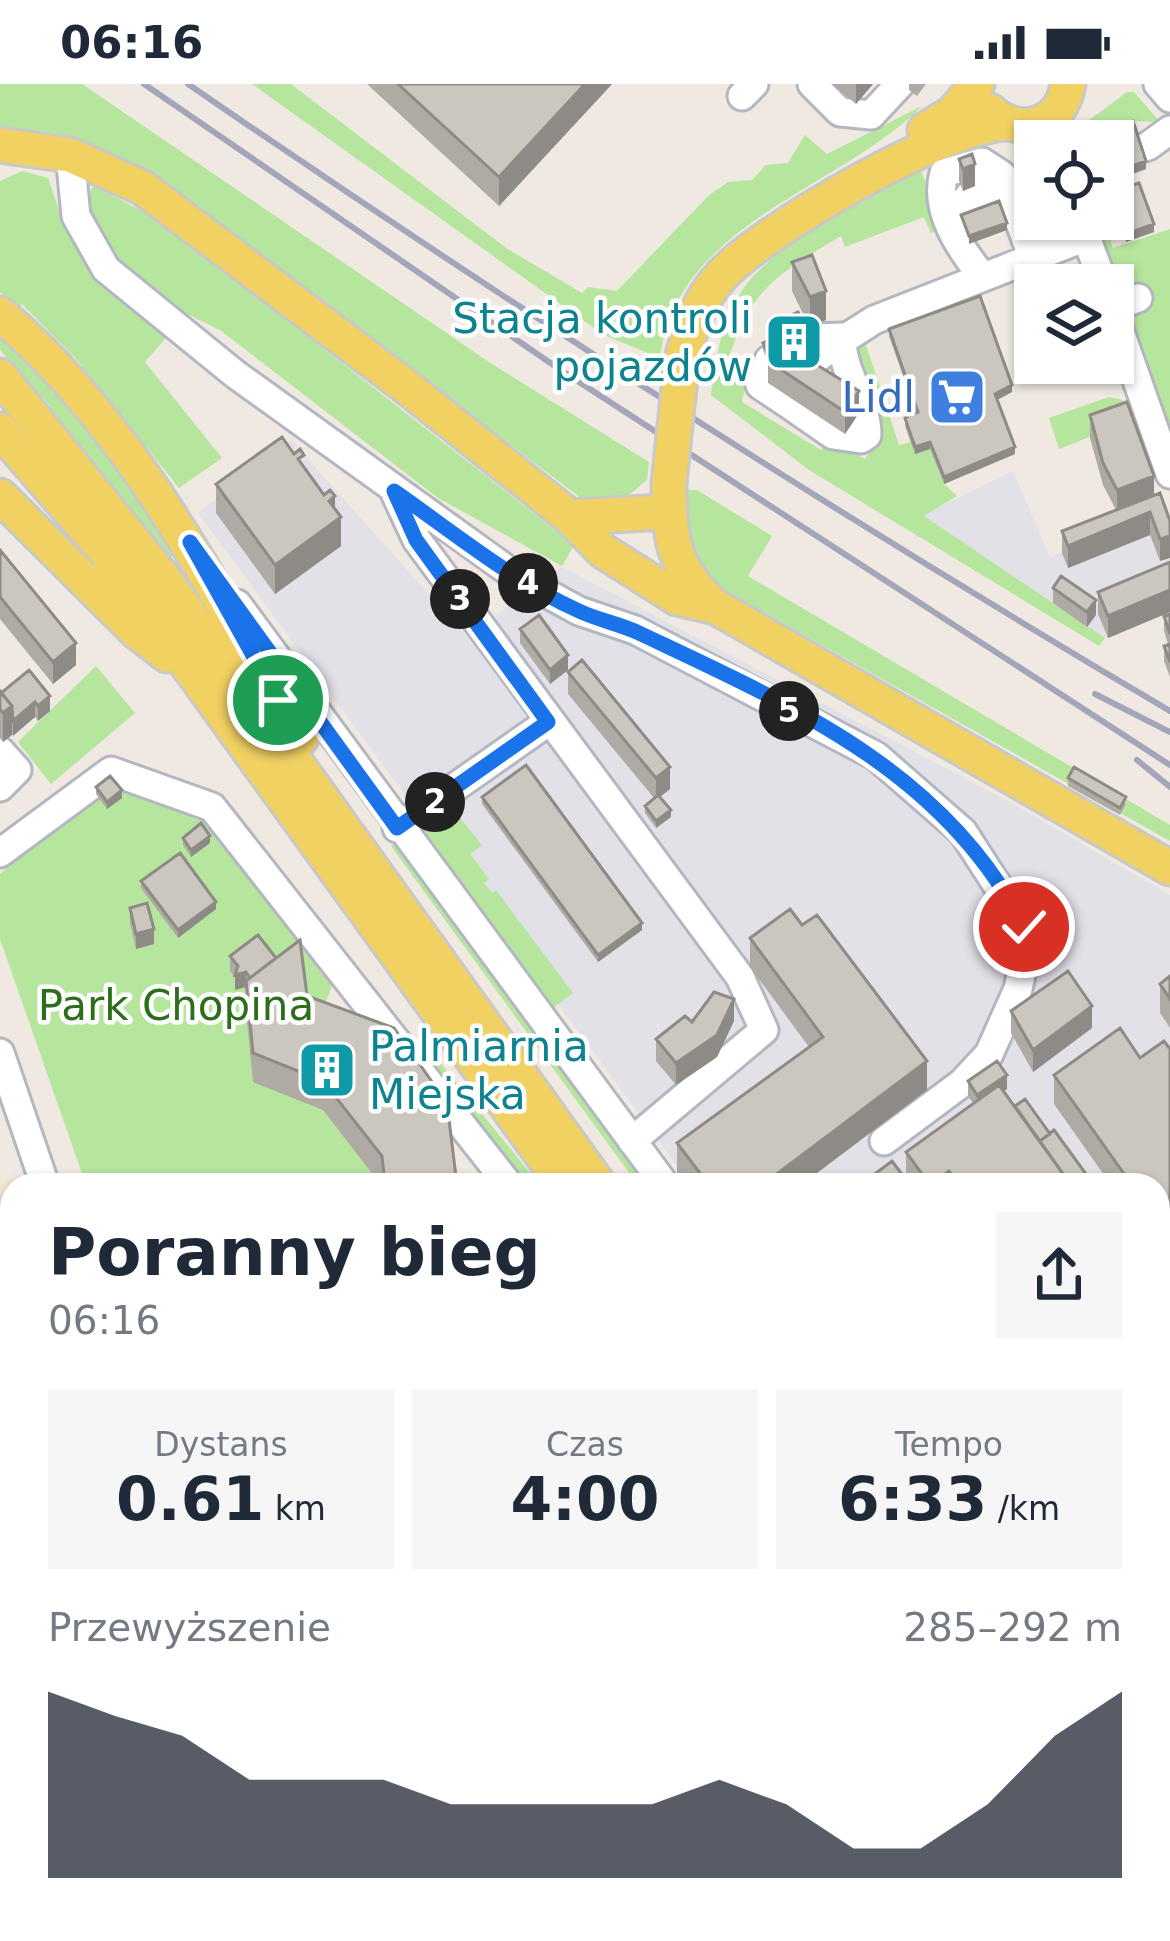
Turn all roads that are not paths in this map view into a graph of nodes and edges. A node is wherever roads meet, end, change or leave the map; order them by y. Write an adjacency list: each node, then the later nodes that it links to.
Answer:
1 (812, 84): 2 (street)
2 (900, 84)
3 (948, 84): 12 (main road)
4 (978, 84): 7 (main road); 12 (main road)
5 (1158, 84): 6 (street)
6 (1170, 98)
7 (1051, 112): 12 (main road)
8 (1170, 130): 10 (street)
9 (10, 151): 11 (main road)
10 (1134, 151)
11 (70, 155): 24 (street); 27 (main road)
12 (871, 173): 26 (main road, bridge)
13 (1055, 240): 15 (street)
14 (982, 241): 15 (street); 15 (street); 15 (street); 17 (street)
15 (1030, 251)
16 (0, 314): 28 (main road)
17 (828, 338): 21 (street); 21 (street)
18 (1134, 351): 23 (street)
19 (769, 360): 21 (street)
20 (0, 376): 35 (main road)
21 (784, 401)
22 (0, 430): 30 (main road)
23 (1170, 474)
24 (394, 491): 31 (street); 40 (street)
25 (0, 496): 30 (main road)
26 (669, 509): 27 (main road); 29 (main road)
27 (576, 524): 29 (main road)
28 (190, 542): 34 (street); 35 (main road)
29 (716, 607): 37 (main road)
30 (197, 677): 43 (main road)
31 (548, 722): 34 (street); 39 (street)
32 (0, 752): 33 (street)
33 (0, 787)
34 (397, 828): 39 (street)
35 (358, 852): 44 (main road)
36 (0, 853): 42 (street)
37 (1170, 868)
38 (0, 1053): 41 (street)
39 (632, 1141): 45 (street)
40 (884, 1142)
41 (41, 1173)
42 (499, 1173)
43 (555, 1173)
44 (590, 1173)
45 (656, 1173)

